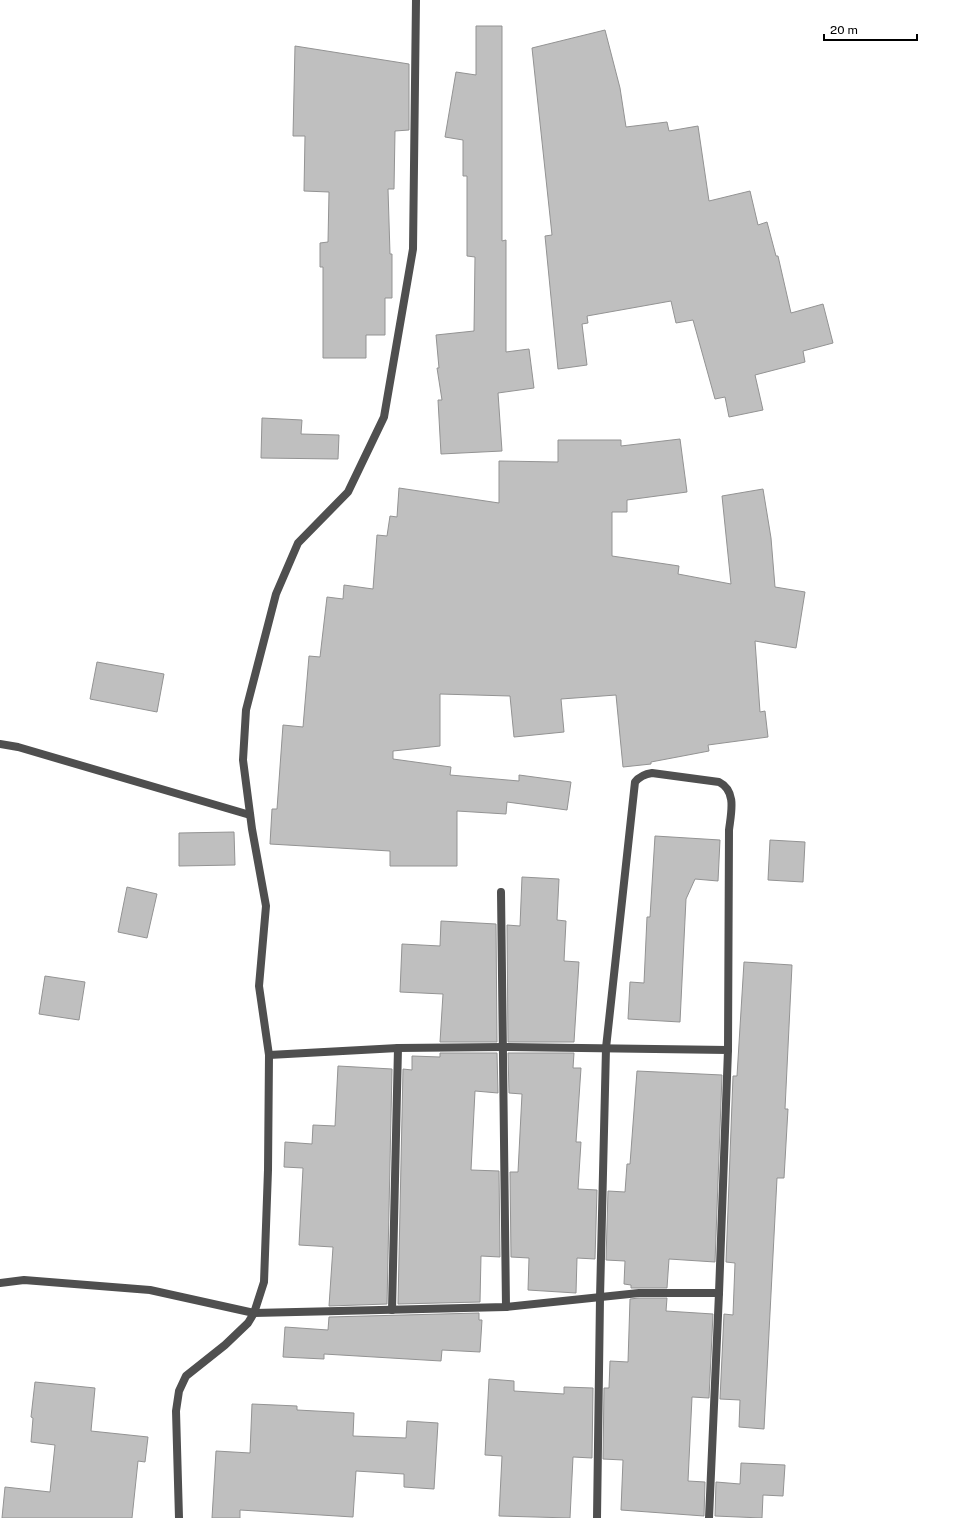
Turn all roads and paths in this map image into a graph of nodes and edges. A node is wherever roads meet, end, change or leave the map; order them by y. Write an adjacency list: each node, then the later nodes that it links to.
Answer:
1 (416, 0): 3 (street)
2 (0, 744): 3 (street)
3 (250, 815): 9 (street)
4 (501, 892): 5 (street)
5 (503, 1047): 6 (street); 7 (street); 13 (street)
6 (398, 1048): 9 (street); 14 (street)
7 (606, 1048): 8 (street); 8 (street); 12 (street)
8 (728, 1050): 11 (street)
9 (269, 1055): 15 (street)
10 (0, 1283): 15 (street)
11 (719, 1293): 12 (street); 18 (street)
12 (600, 1298): 13 (street); 17 (street)
13 (506, 1307): 14 (street)
14 (392, 1310): 15 (street)
15 (254, 1313): 16 (street)
16 (179, 1518)
17 (597, 1518)
18 (709, 1518)

